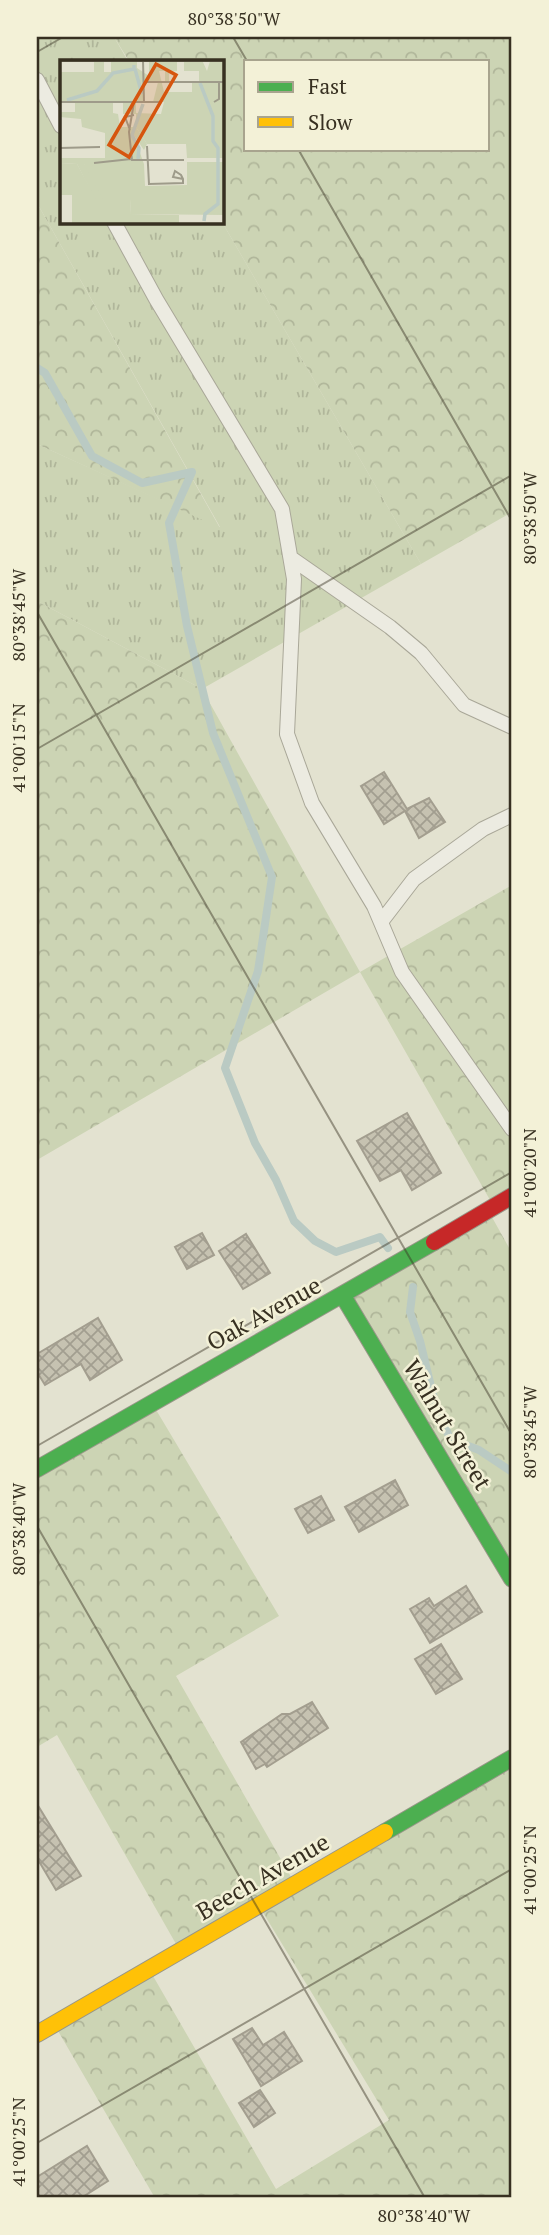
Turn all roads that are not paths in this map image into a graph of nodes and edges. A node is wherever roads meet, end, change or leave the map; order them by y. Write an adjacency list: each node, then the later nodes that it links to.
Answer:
1 (37, 80): 2 (lane)
2 (60, 123)
3 (115, 224): 4 (lane)
4 (291, 558): 5 (lane); 7 (lane)
5 (512, 727)
6 (512, 815): 7 (lane)
7 (381, 922): 8 (lane)
8 (512, 1129)
9 (512, 1196): 10 (street, Oak Avenue)
10 (343, 1296): 11 (street, Oak Avenue); 12 (street, Walnut Street)
11 (37, 1469)
12 (512, 1578)
13 (512, 1758): 14 (street, Beech Avenue)
14 (37, 2034)

